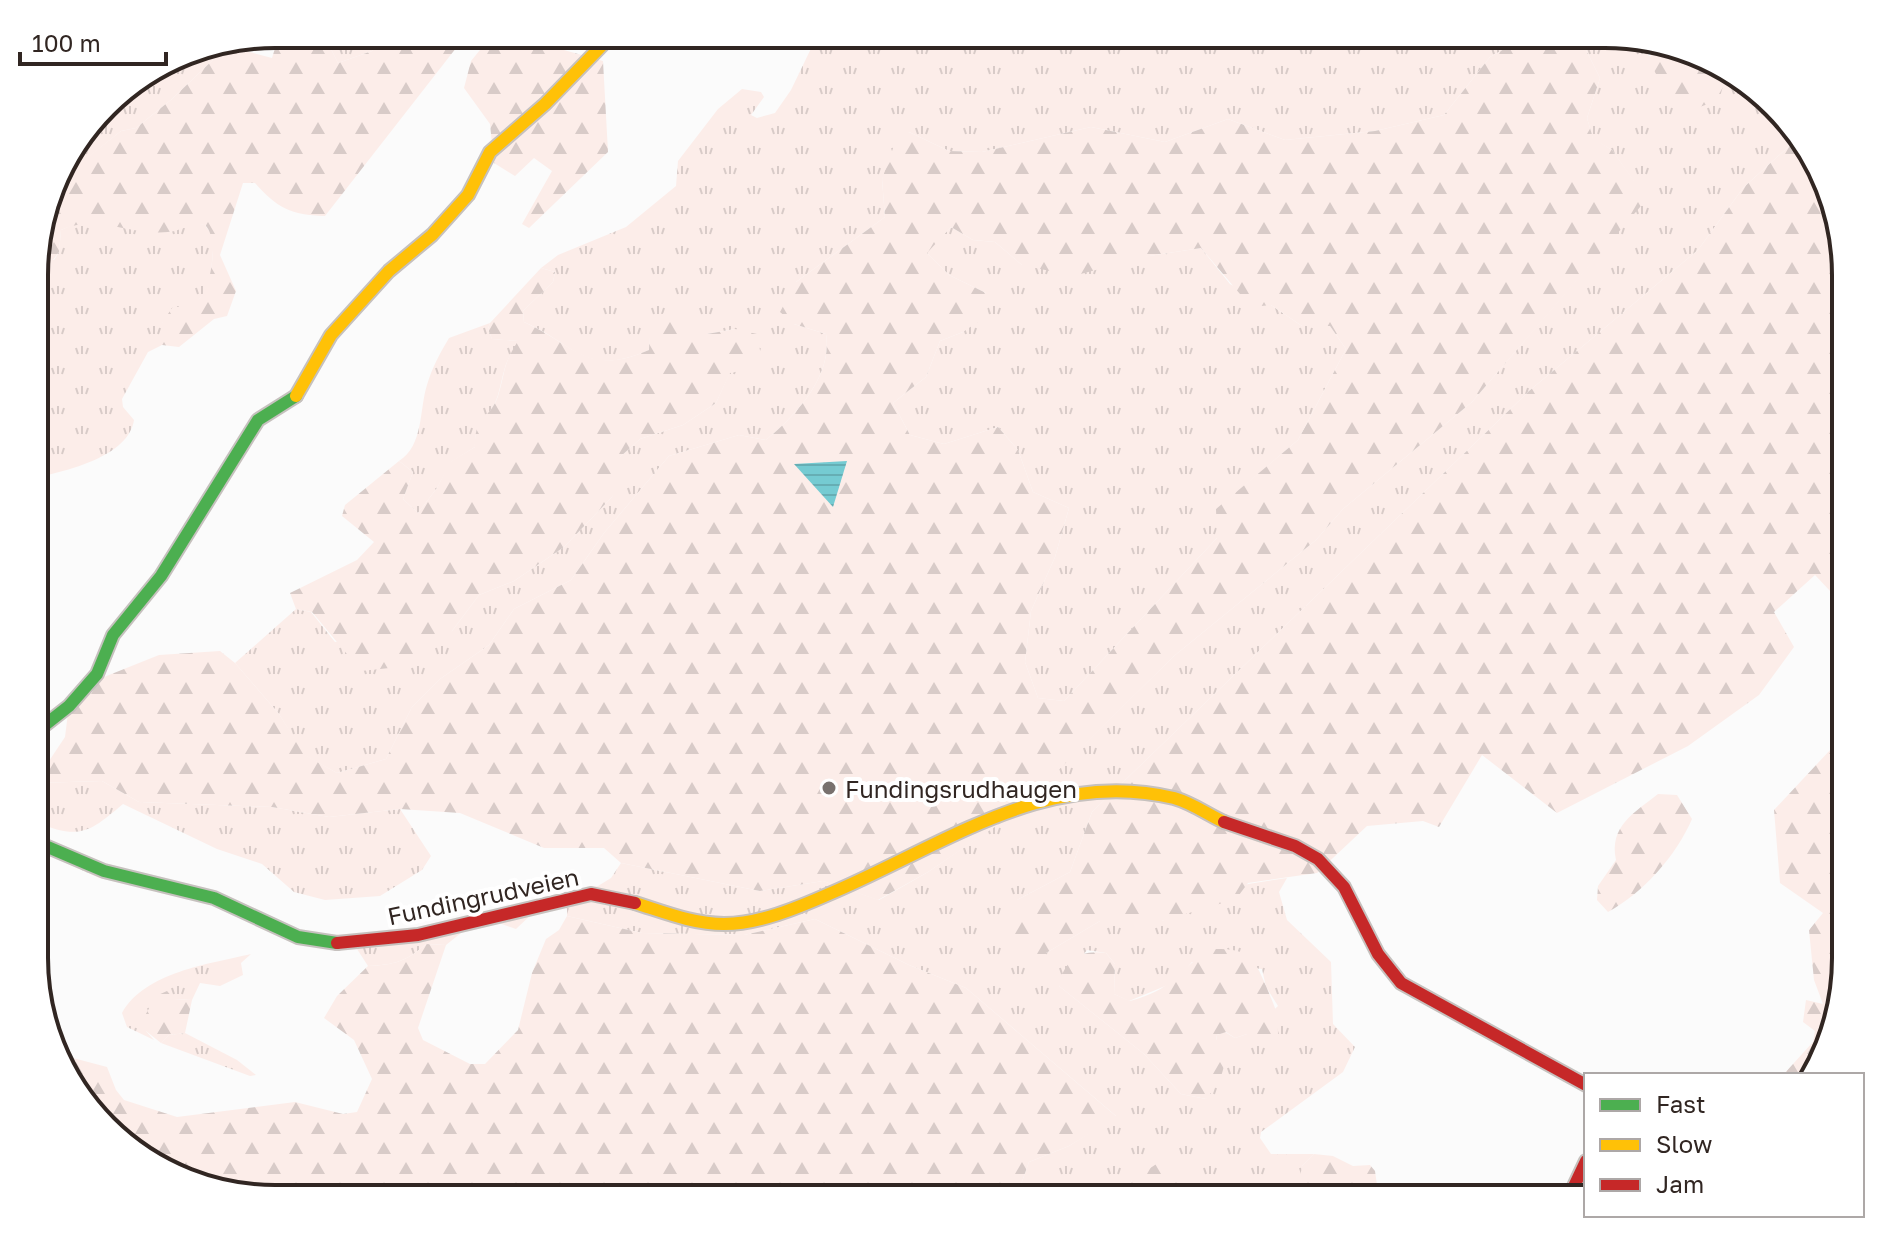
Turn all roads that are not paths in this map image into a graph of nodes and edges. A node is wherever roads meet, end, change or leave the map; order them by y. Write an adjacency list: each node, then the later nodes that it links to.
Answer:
1 (599, 48): 2 (street)
2 (48, 723)
3 (48, 847): 4 (street, Fundingrudveien)
4 (1584, 1084)
5 (1584, 1165): 6 (street)
6 (1575, 1185)

